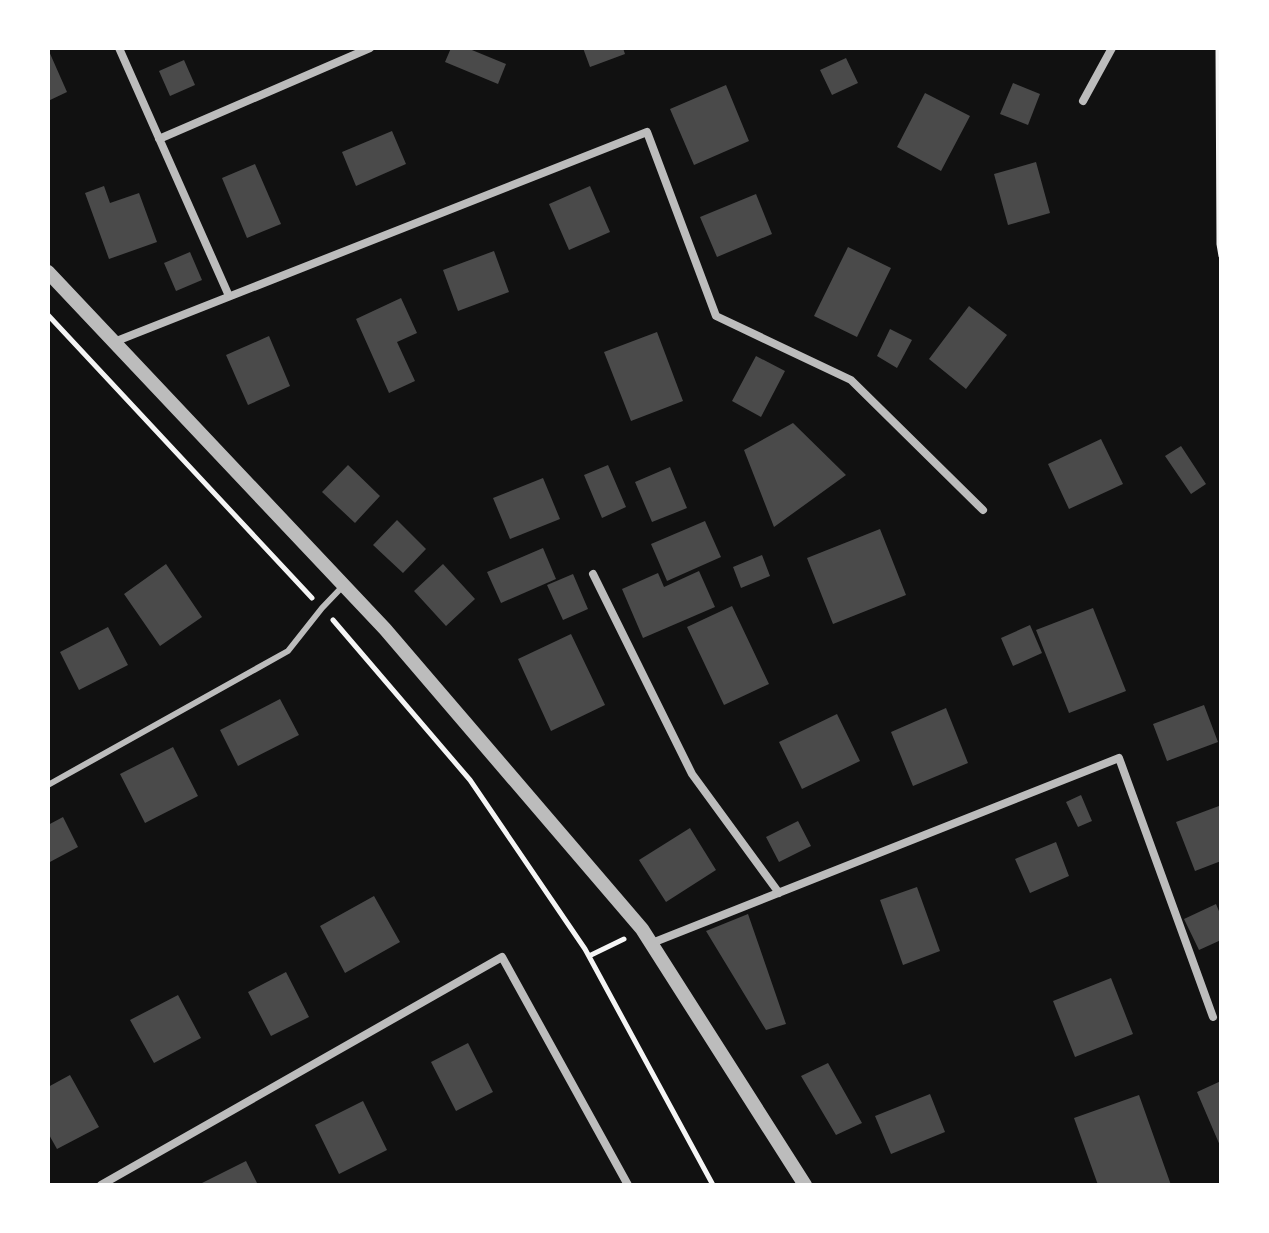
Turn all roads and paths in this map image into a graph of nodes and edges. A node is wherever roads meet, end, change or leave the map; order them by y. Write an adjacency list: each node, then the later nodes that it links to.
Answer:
1 (119, 48): 6 (street)
2 (370, 48): 6 (street)
3 (1112, 48): 5 (street)
4 (1218, 48): 7 (path)
5 (1083, 101)
6 (159, 139): 9 (street)
7 (1221, 256)
8 (52, 281): 11 (street)
9 (229, 296): 11 (street); 12 (street)
10 (48, 315): 15 (path)
11 (114, 342): 14 (street)
12 (983, 510)
13 (593, 574): 17 (street)
14 (343, 585): 15 (lane); 19 (street)
15 (322, 608): 16 (lane); 20 (path)
16 (48, 785)
17 (779, 893): 19 (street); 21 (street)
18 (631, 935): 20 (path)
19 (652, 943): 25 (street)
20 (589, 956): 24 (path)
21 (1213, 1017)
22 (101, 1185): 23 (street)
23 (628, 1185)
24 (713, 1185)
25 (805, 1185)

